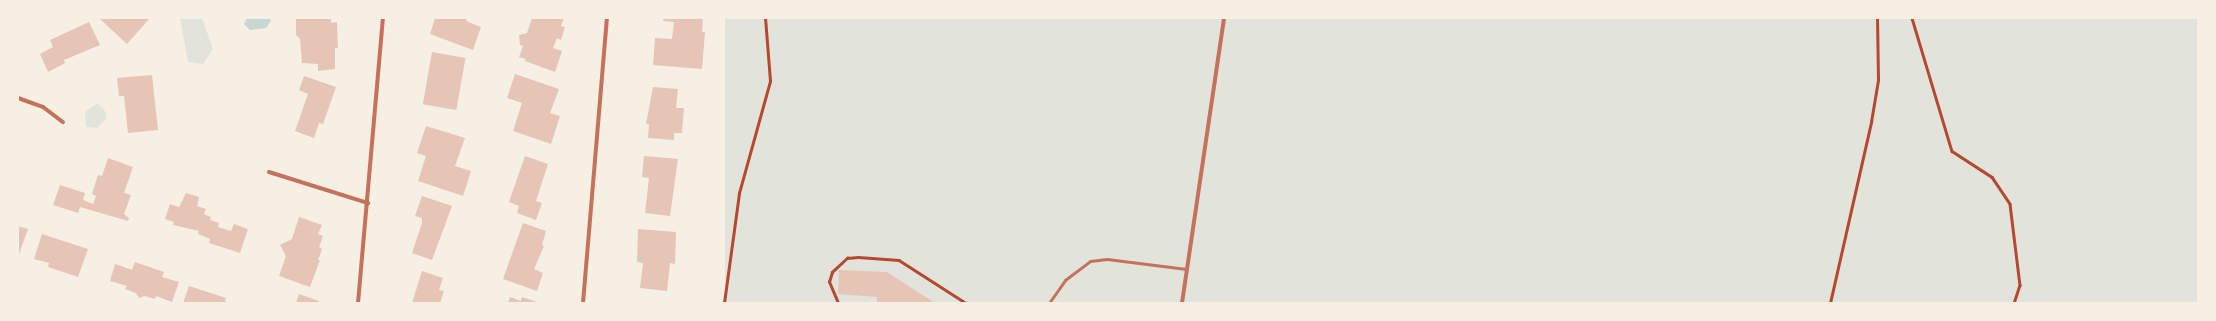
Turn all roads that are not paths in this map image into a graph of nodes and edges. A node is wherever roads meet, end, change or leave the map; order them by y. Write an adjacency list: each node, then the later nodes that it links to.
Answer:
1 (383, 18): 7 (street)
2 (607, 18): 10 (street)
3 (1224, 18): 8 (street)
4 (18, 98): 5 (street)
5 (63, 122)
6 (269, 172): 7 (street)
7 (368, 203): 9 (street)
8 (1186, 269): 11 (lane); 12 (street)
9 (358, 303)
10 (583, 303)
11 (1048, 303)
12 (1182, 303)

